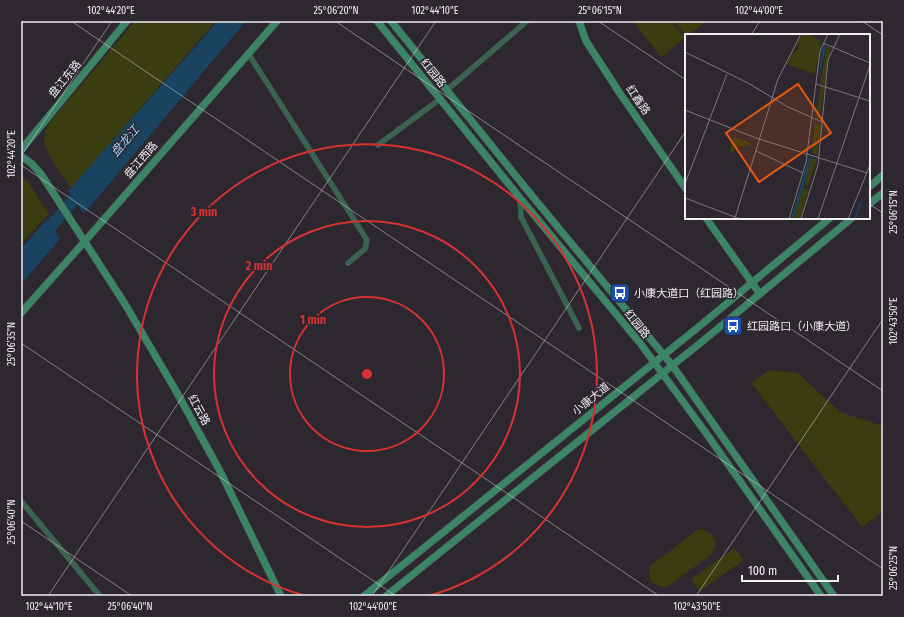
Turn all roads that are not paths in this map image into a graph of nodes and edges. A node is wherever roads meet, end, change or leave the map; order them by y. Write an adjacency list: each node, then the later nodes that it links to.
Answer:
1 (127, 21): 11 (main road, 盘江东路)
2 (277, 21): 7 (main road, 盘江西路)
3 (377, 21): 9 (main road, 红园路)
4 (391, 21): 8 (main road, 红园路)
5 (527, 21): 8 (street)
6 (579, 21): 15 (main road, 红鑫路)
7 (248, 53): 22 (main road, 盘江西路); 23 (street)
8 (447, 90): 28 (main road, 红园路)
9 (440, 99): 10 (street); 17 (main road, 红园路)
10 (378, 145)
11 (21, 150)
12 (21, 156): 22 (main road, 红云路)
13 (883, 175): 14 (main road)
14 (870, 185)
15 (685, 188)
16 (883, 193): 18 (main road)
17 (520, 198): 27 (street); 29 (main road, 红园路)
18 (870, 203)
19 (707, 219): 24 (main road)
20 (829, 219): 24 (main road, 小康大道)
21 (851, 219): 25 (main road)
22 (85, 241): 26 (main road, 盘江西路); 34 (main road, 红云路)
23 (348, 263)
24 (751, 283): 25 (main road); 28 (main road, 小康大道)
25 (760, 294): 30 (main road)
26 (21, 312)
27 (579, 328)
28 (664, 355): 29 (main road, 小康大道); 30 (main road, 红园路)
29 (654, 363): 31 (main road, 红园路); 35 (main road, 小康大道)
30 (672, 366): 31 (main road); 38 (main road, 红园路)
31 (662, 373): 36 (main road); 37 (main road, 红园路)
32 (21, 501): 33 (street)
33 (100, 596)
34 (281, 596)
35 (364, 596)
36 (386, 596)
37 (821, 596)
38 (834, 596)

